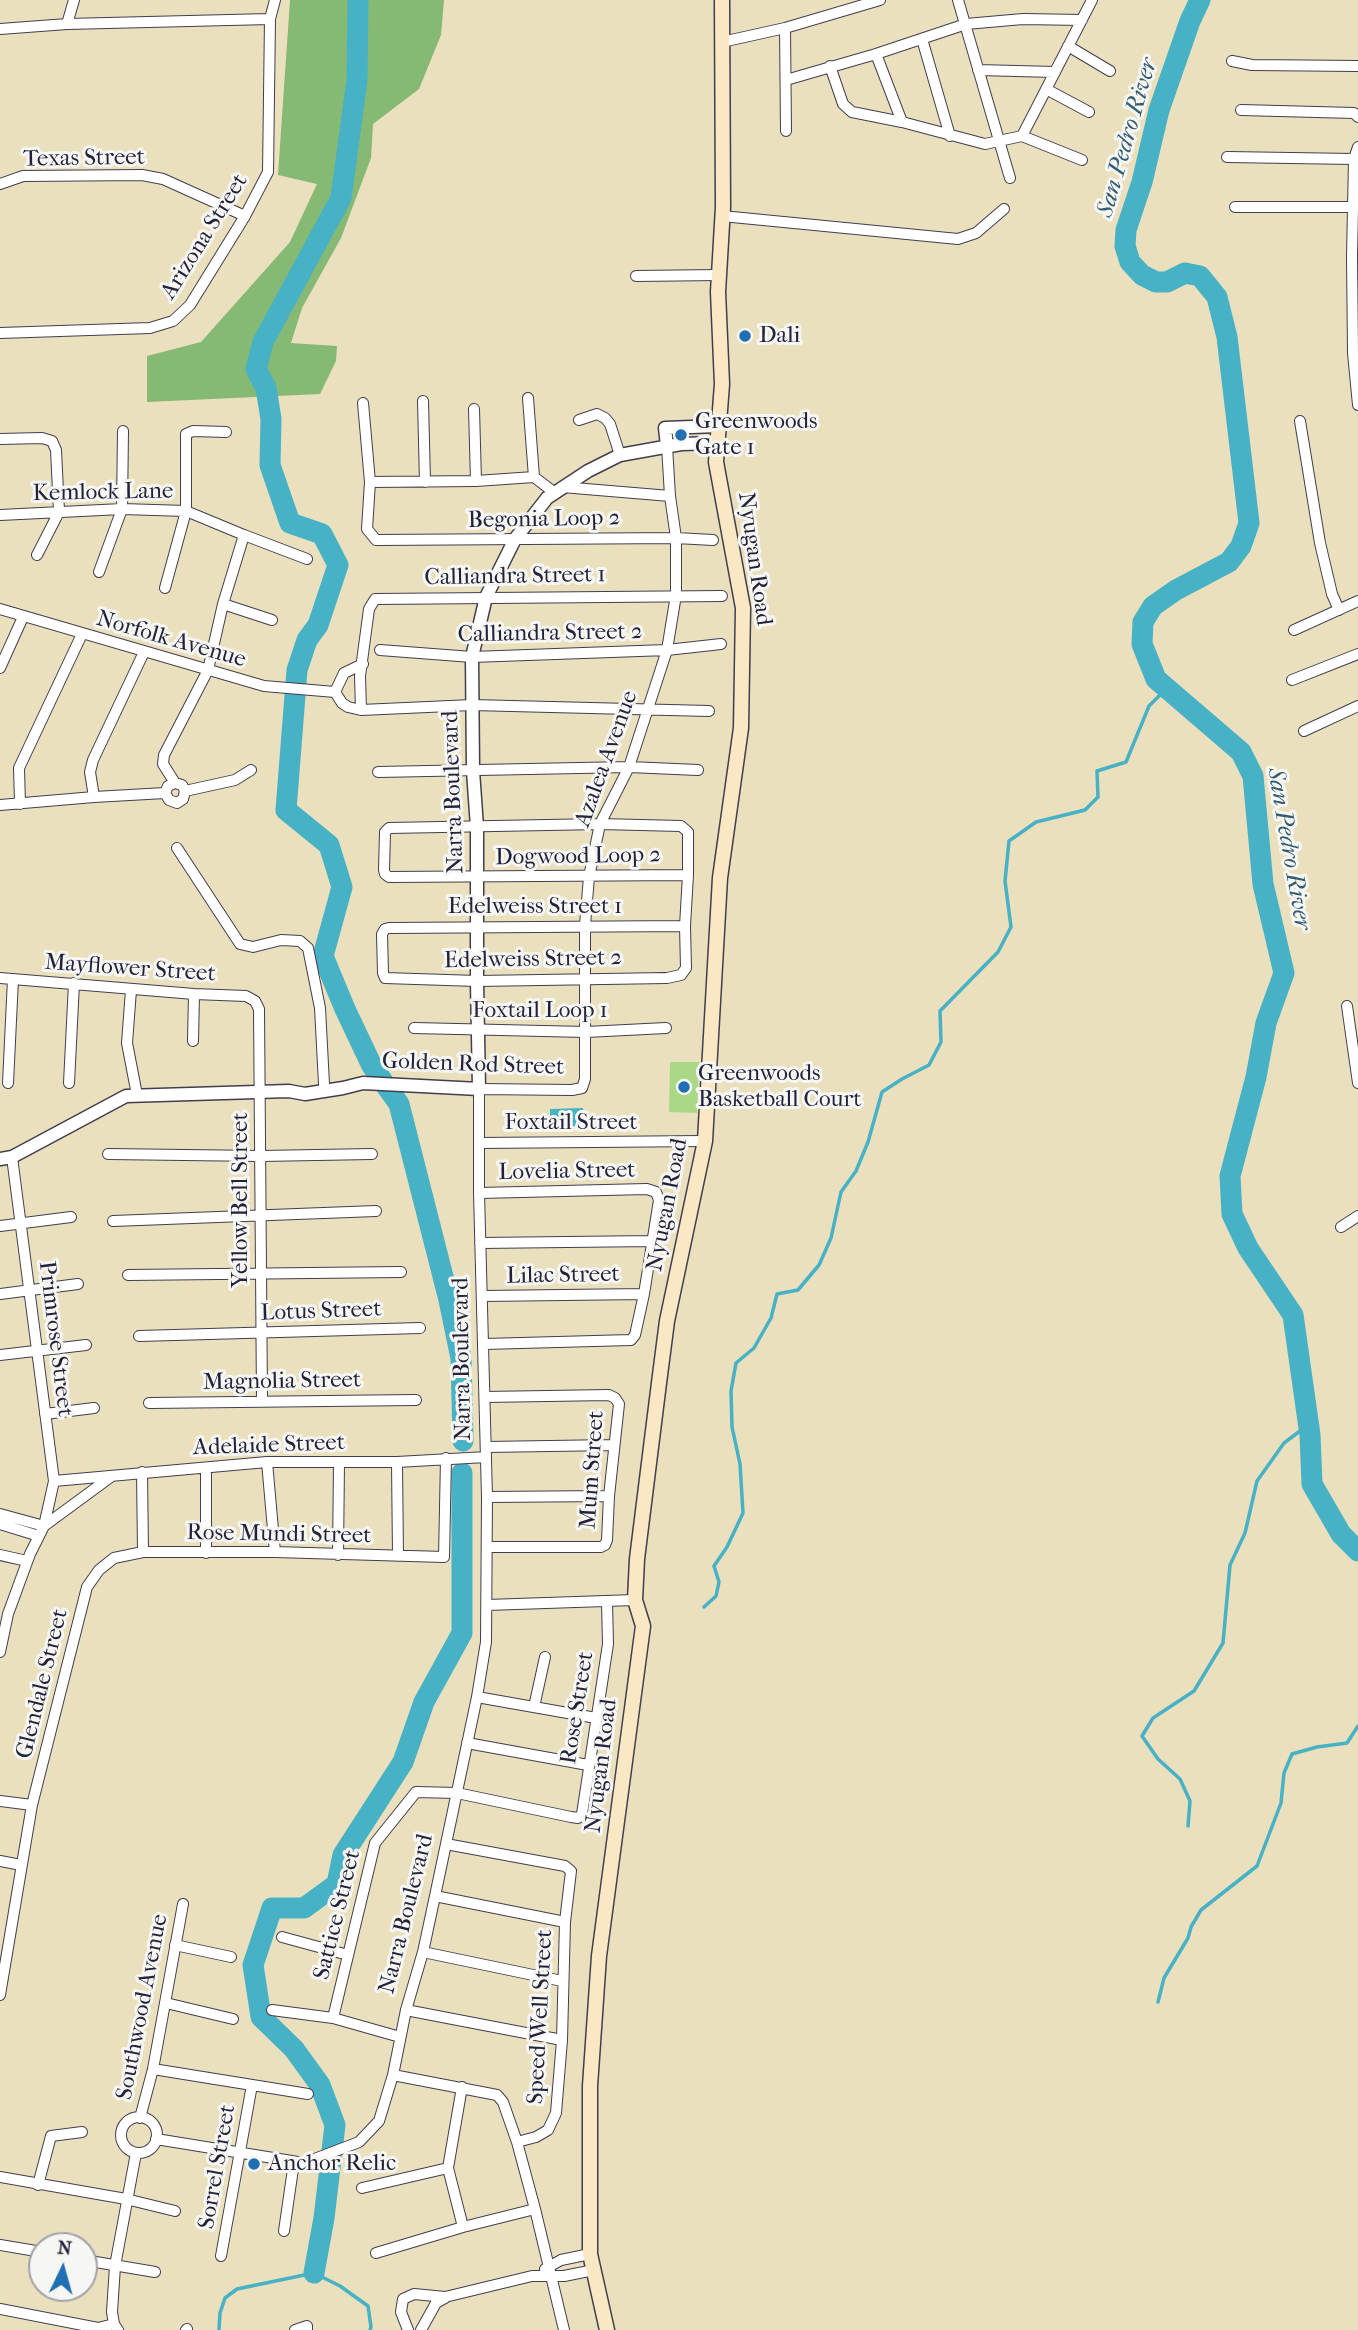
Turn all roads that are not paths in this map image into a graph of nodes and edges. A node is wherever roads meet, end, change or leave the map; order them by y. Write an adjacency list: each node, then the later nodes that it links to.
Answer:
1 (74, 0): 9 (street)
2 (275, 0): 7 (street, Arizona Street)
3 (722, 0): 14 (main road, Nyugan Road)
4 (880, 0): 12 (street)
5 (958, 0): 10 (street)
6 (1092, 0): 8 (street)
7 (271, 19): 9 (street); 42 (street, Arizona Street)
8 (1082, 20): 10 (street); 15 (street)
9 (67, 24): 11 (street)
10 (966, 24): 13 (street); 20 (street)
11 (0, 29)
12 (785, 29): 14 (street); 23 (street)
13 (922, 40): 16 (street); 30 (street)
14 (722, 42): 43 (main road, Nyugan Road)
15 (1069, 47): 21 (street); 22 (street)
16 (876, 54): 18 (street); 28 (street)
17 (1232, 61): 19 (street)
18 (830, 66): 23 (street); 28 (street)
19 (1358, 66)
20 (978, 70): 22 (street); 32 (street)
21 (1110, 71)
22 (1055, 72): 24 (street)
23 (786, 80): 29 (street)
24 (1046, 89): 26 (street); 31 (street)
25 (1241, 110): 27 (street)
26 (1089, 112)
27 (1358, 117)
28 (902, 121): 30 (street)
29 (786, 131)
30 (950, 136): 32 (street)
31 (1022, 136): 32 (street); 36 (street)
32 (999, 141): 37 (street)
33 (1358, 146): 35 (street)
34 (1227, 157): 35 (street)
35 (1354, 159): 40 (street)
36 (1082, 160)
37 (1010, 178)
38 (0, 184): 42 (street, Texas Street)
39 (1235, 207): 40 (street)
40 (1353, 207): 44 (street)
41 (1004, 209): 43 (street)
42 (245, 216): 47 (street, Arizona Street)
43 (722, 216): 46 (main road, Nyugan Road)
44 (1355, 257): 51 (street)
45 (636, 275): 46 (street)
46 (719, 275): 55 (main road, Nyugan Road)
47 (0, 333)
48 (528, 398): 62 (street)
49 (423, 401): 63 (street)
50 (363, 403): 65 (street)
51 (1358, 405)
52 (474, 409): 64 (street)
53 (579, 420): 61 (street)
54 (1300, 421): 86 (street)
55 (718, 426): 59 (main road, Nyugan Road); 60 (street)
56 (123, 431): 68 (street)
57 (226, 432): 69 (street)
58 (0, 439): 70 (street)
59 (716, 443): 60 (street, Narra Boulevard); 153 (main road, Nyugan Road)
60 (667, 446): 61 (street, Narra Boulevard); 67 (street, Azalea Avenue)
61 (620, 455): 66 (street, Narra Boulevard)
62 (534, 478): 64 (street); 66 (street)
63 (425, 481): 64 (street); 65 (street)
64 (476, 481)
65 (370, 482): 74 (street, Begonia Loop 2)
66 (559, 490): 67 (street); 74 (street, Narra Boulevard)
67 (670, 496): 73 (street, Azalea Avenue)
68 (122, 509): 69 (street, Kemlock Lane); 70 (street, Kemlock Lane); 78 (street)
69 (187, 511): 72 (street, Kemlock Lane); 79 (street)
70 (60, 512): 71 (street, Kemlock Lane); 76 (street)
71 (0, 515)
72 (244, 536): 77 (street, Kemlock Lane); 84 (street)
73 (676, 538): 74 (street, Begonia Loop 2); 75 (street, Begonia Loop 2); 80 (street, Azalea Avenue)
74 (515, 539): 82 (street, Narra Boulevard)
75 (713, 540)
76 (37, 555)
77 (307, 559)
78 (99, 572)
79 (165, 588)
80 (676, 595): 81 (street, Calliandra Street 1); 82 (street, Calliandra Street 1); 93 (street, Azalea Avenue)
81 (722, 596)
82 (486, 597): 96 (street, Narra Boulevard); 97 (street, Calliandra Street 1)
83 (1358, 601): 86 (street)
84 (223, 604): 88 (street); 99 (street)
85 (0, 609): 87 (street, Norfolk Avenue)
86 (1339, 610): 89 (street)
87 (23, 617): 90 (street, Norfolk Avenue); 98 (street)
88 (272, 620)
89 (1294, 630)
90 (82, 634): 94 (street, Norfolk Avenue); 117 (street)
91 (721, 644): 93 (street, Calliandra Street 2)
92 (380, 650): 96 (street, Calliandra Street 2)
93 (667, 650): 96 (street, Calliandra Street 2); 105 (street, Azalea Avenue)
94 (144, 652): 99 (street, Norfolk Avenue); 116 (street)
95 (1358, 654): 100 (street)
96 (472, 657): 102 (street, Narra Boulevard)
97 (363, 664): 101 (street); 104 (street)
98 (0, 668)
99 (208, 670): 101 (street, Norfolk Avenue); 113 (street)
100 (1292, 680)
101 (332, 691): 104 (street)
102 (472, 705): 104 (street); 105 (street); 111 (street, Narra Boulevard)
103 (1358, 706): 107 (street)
104 (361, 710)
105 (646, 710): 106 (street); 108 (street, Azalea Avenue)
106 (709, 711)
107 (1304, 731)
108 (629, 767): 110 (street); 111 (street); 119 (street, Azalea Avenue)
109 (251, 770): 114 (street)
110 (698, 770)
111 (474, 771): 112 (street); 120 (street, Narra Boulevard)
112 (377, 772)
113 (175, 783): 114 (street); 115 (street)
114 (185, 791): 115 (street)
115 (165, 793): 116 (street)
116 (94, 797): 117 (street)
117 (20, 804): 118 (street)
118 (0, 805)
119 (600, 824): 120 (street); 122 (street); 124 (street, Azalea Avenue)
120 (477, 827): 123 (street, Narra Boulevard); 123 (street, Dogwood Loop 2)
121 (177, 848): 146 (street)
122 (688, 875): 124 (street, Dogwood Loop 2); 127 (street)
123 (478, 877): 124 (street, Dogwood Loop 2); 126 (street, Narra Boulevard)
124 (589, 877): 125 (street, Azalea Avenue)
125 (585, 925): 126 (street, Edelweiss Street 1); 127 (street, Edelweiss Street 1); 131 (street, Azalea Avenue)
126 (478, 926): 129 (street, Edelweiss Street 1); 132 (street, Narra Boulevard)
127 (685, 926): 131 (street, Edelweiss Street 2)
128 (0, 978): 130 (street, Mayflower Street)
129 (385, 978): 132 (street, Edelweiss Street 2)
130 (13, 979): 133 (street, Mayflower Street); 143 (street)
131 (585, 979): 132 (street, Edelweiss Street 2); 141 (street, Azalea Avenue)
132 (477, 981): 140 (street, Narra Boulevard)
133 (74, 983): 134 (street, Mayflower Street); 144 (street)
134 (131, 989): 135 (street, Mayflower Street); 152 (street)
135 (194, 994): 136 (street, Mayflower Street); 142 (street)
136 (255, 1001): 151 (street, Yellow Bell Street)
137 (1347, 1006): 145 (street)
138 (414, 1028): 140 (street, Foxtail Loop 1)
139 (666, 1028): 141 (street, Foxtail Loop 1)
140 (477, 1031): 141 (street, Foxtail Loop 1); 149 (street, Narra Boulevard)
141 (586, 1032): 148 (street, Azalea Avenue)
142 (193, 1041)
143 (8, 1083)
144 (69, 1083)
145 (1358, 1083)
146 (324, 1084): 147 (street, Golden Rod Street); 150 (street, Golden Rod Street)
147 (359, 1084): 149 (street, Golden Rod Street); 150 (street, Golden Rod Street)
148 (582, 1088): 149 (street, Golden Rod Street)
149 (480, 1089): 154 (street, Narra Boulevard)
150 (289, 1091): 151 (street, Golden Rod Street)
151 (259, 1092): 152 (street, Golden Rod Street); 157 (street, Yellow Bell Street)
152 (137, 1095): 158 (street, Golden Rod Street)
153 (705, 1141): 154 (street, Foxtail Street); 215 (main road, Nyugan Road)
154 (479, 1143): 159 (street, Narra Boulevard)
155 (108, 1154): 157 (street)
156 (372, 1154): 157 (street)
157 (261, 1156): 161 (street, Yellow Bell Street)
158 (6, 1158): 165 (street, Primrose Street)
159 (479, 1193): 168 (street, Lovelia Street); 169 (street, Narra Boulevard)
160 (376, 1211): 161 (street)
161 (261, 1216): 164 (street); 172 (street, Yellow Bell Street)
162 (1358, 1216): 167 (street)
163 (71, 1217): 165 (street)
164 (113, 1221)
165 (21, 1224): 166 (street); 174 (street, Primrose Street)
166 (0, 1226)
167 (1341, 1227)
168 (653, 1241): 169 (street); 176 (street)
169 (480, 1243): 177 (street, Narra Boulevard)
170 (401, 1272): 172 (street)
171 (128, 1275): 172 (street)
172 (261, 1275): 179 (street, Yellow Bell Street)
173 (78, 1284): 174 (street)
174 (29, 1290): 175 (street); 183 (street, Primrose Street)
175 (0, 1294)
176 (644, 1294): 177 (street, Lilac Street); 181 (street)
177 (483, 1296): 181 (street, Narra Boulevard)
178 (420, 1328): 179 (street, Lotus Street)
179 (262, 1333): 180 (street, Lotus Street); 187 (street, Yellow Bell Street)
180 (139, 1336)
181 (484, 1344): 185 (street, Narra Boulevard)
182 (86, 1345): 183 (street)
183 (37, 1351): 184 (street); 190 (street, Primrose Street)
184 (0, 1355)
185 (485, 1397): 191 (street, Mum Street); 192 (street, Narra Boulevard)
186 (415, 1400): 187 (street, Magnolia Street)
187 (262, 1401): 188 (street, Magnolia Street)
188 (149, 1403)
189 (94, 1408): 190 (street)
190 (45, 1414): 200 (street, Primrose Street)
191 (614, 1445): 192 (street, Adelaide Street); 201 (street, Mum Street)
192 (486, 1452): 193 (street, Adelaide Street); 202 (street, Narra Boulevard)
193 (446, 1458): 196 (street, Adelaide Street); 212 (street, Rose Mundi Street)
194 (267, 1462): 195 (street, Adelaide Street); 197 (street, Adelaide Street); 208 (street)
195 (338, 1462): 196 (street, Adelaide Street); 211 (street)
196 (397, 1462): 212 (street)
197 (206, 1468): 198 (street, Adelaide Street); 209 (street)
198 (142, 1472): 199 (street, Adelaide Street); 207 (street)
199 (113, 1476): 200 (street, Adelaide Street); 205 (street)
200 (54, 1481): 205 (street, Primrose Street)
201 (608, 1496): 202 (street); 206 (street, Mum Street)
202 (487, 1497): 206 (street, Narra Boulevard)
203 (0, 1514): 205 (street)
204 (0, 1524): 205 (street)
205 (42, 1531): 214 (street, Primrose Street)
206 (487, 1548): 217 (street, Narra Boulevard)
207 (143, 1552): 209 (street, Rose Mundi Street); 213 (street, Rose Mundi Street)
208 (275, 1552): 209 (street, Rose Mundi Street); 211 (street, Rose Mundi Street)
209 (206, 1553)
210 (0, 1555): 214 (street)
211 (338, 1555): 212 (street, Rose Mundi Street)
212 (398, 1556)
213 (114, 1558): 228 (street, Glendale Street)
214 (27, 1561): 218 (street, Primrose Street)
215 (635, 1600): 216 (street); 273 (main road, Nyugan Road)
216 (607, 1602): 217 (street); 223 (street, Rose Street)
217 (488, 1605): 221 (street, Narra Boulevard)
218 (4, 1613): 219 (street, Primrose Street)
219 (0, 1652)
220 (545, 1657): 222 (street)
221 (477, 1697): 222 (street); 224 (street, Narra Boulevard)
222 (534, 1707): 223 (street)
223 (596, 1718): 225 (street, Rose Street)
224 (467, 1743): 225 (street); 226 (street, Narra Boulevard)
225 (588, 1765): 226 (street, Rose Street)
226 (457, 1793): 229 (street, Narra Boulevard); 238 (street, Sattice Street)
227 (0, 1801): 228 (street)
228 (32, 1805): 231 (street, Glendale Street)
229 (446, 1844): 232 (street, Narra Boulevard); 234 (street, Speed Well Street)
230 (0, 1861): 231 (street)
231 (21, 1865): 241 (street, Glendale Street)
232 (435, 1896): 234 (street); 237 (street, Narra Boulevard)
233 (183, 1904): 236 (street, Southwood Avenue)
234 (565, 1922): 240 (street, Speed Well Street)
235 (282, 1937): 238 (street)
236 (175, 1945): 239 (street); 242 (street, Southwood Avenue)
237 (423, 1952): 240 (street); 244 (street, Narra Boulevard)
238 (348, 1955): 245 (street, Sattice Street)
239 (231, 1957)
240 (562, 1981): 248 (street, Speed Well Street)
241 (0, 1995)
242 (166, 2003): 246 (street); 249 (street, Southwood Avenue)
243 (272, 2010): 245 (street)
244 (405, 2010): 247 (street, Narra Boulevard); 248 (street)
245 (332, 2018): 247 (street)
246 (233, 2019)
247 (400, 2037): 250 (street, Narra Boulevard)
248 (562, 2040): 257 (street, Speed Well Street)
249 (153, 2069): 251 (street); 254 (street, Southwood Avenue)
250 (393, 2075): 252 (street); 260 (street, Narra Boulevard)
251 (252, 2085): 253 (street); 259 (street, Sorrel Street)
252 (461, 2087): 257 (street); 261 (street)
253 (308, 2094)
254 (141, 2118): 256 (street); 258 (street)
255 (82, 2132): 263 (street)
256 (156, 2139): 258 (street); 259 (street, Narra Boulevard)
257 (517, 2142): 266 (street)
258 (136, 2153): 265 (street)
259 (240, 2154): 260 (street, Narra Boulevard); 274 (street, Sorrel Street)
260 (299, 2162): 269 (street)
261 (448, 2168): 264 (street); 268 (street)
262 (0, 2177): 263 (street)
263 (38, 2185): 265 (street)
264 (362, 2188)
265 (126, 2199): 267 (street); 276 (street)
266 (535, 2209): 268 (street); 278 (street)
267 (175, 2211)
268 (463, 2227): 272 (street)
269 (284, 2231)
270 (0, 2245): 271 (street)
271 (28, 2250)
272 (376, 2253)
273 (590, 2254): 277 (main road, Nyugan Road); 278 (street)
274 (221, 2256)
275 (98, 2263): 276 (street)
276 (115, 2266): 279 (street); 282 (street)
277 (594, 2270): 278 (street); 288 (main road, Nyugan Road)
278 (550, 2271): 280 (street); 287 (street)
279 (155, 2272)
280 (445, 2297): 285 (street); 286 (street)
281 (0, 2309): 282 (street)
282 (116, 2327)
283 (307, 2328): 284 (street)
284 (295, 2330)
285 (408, 2330)
286 (421, 2330)
287 (564, 2330)
288 (607, 2330)

